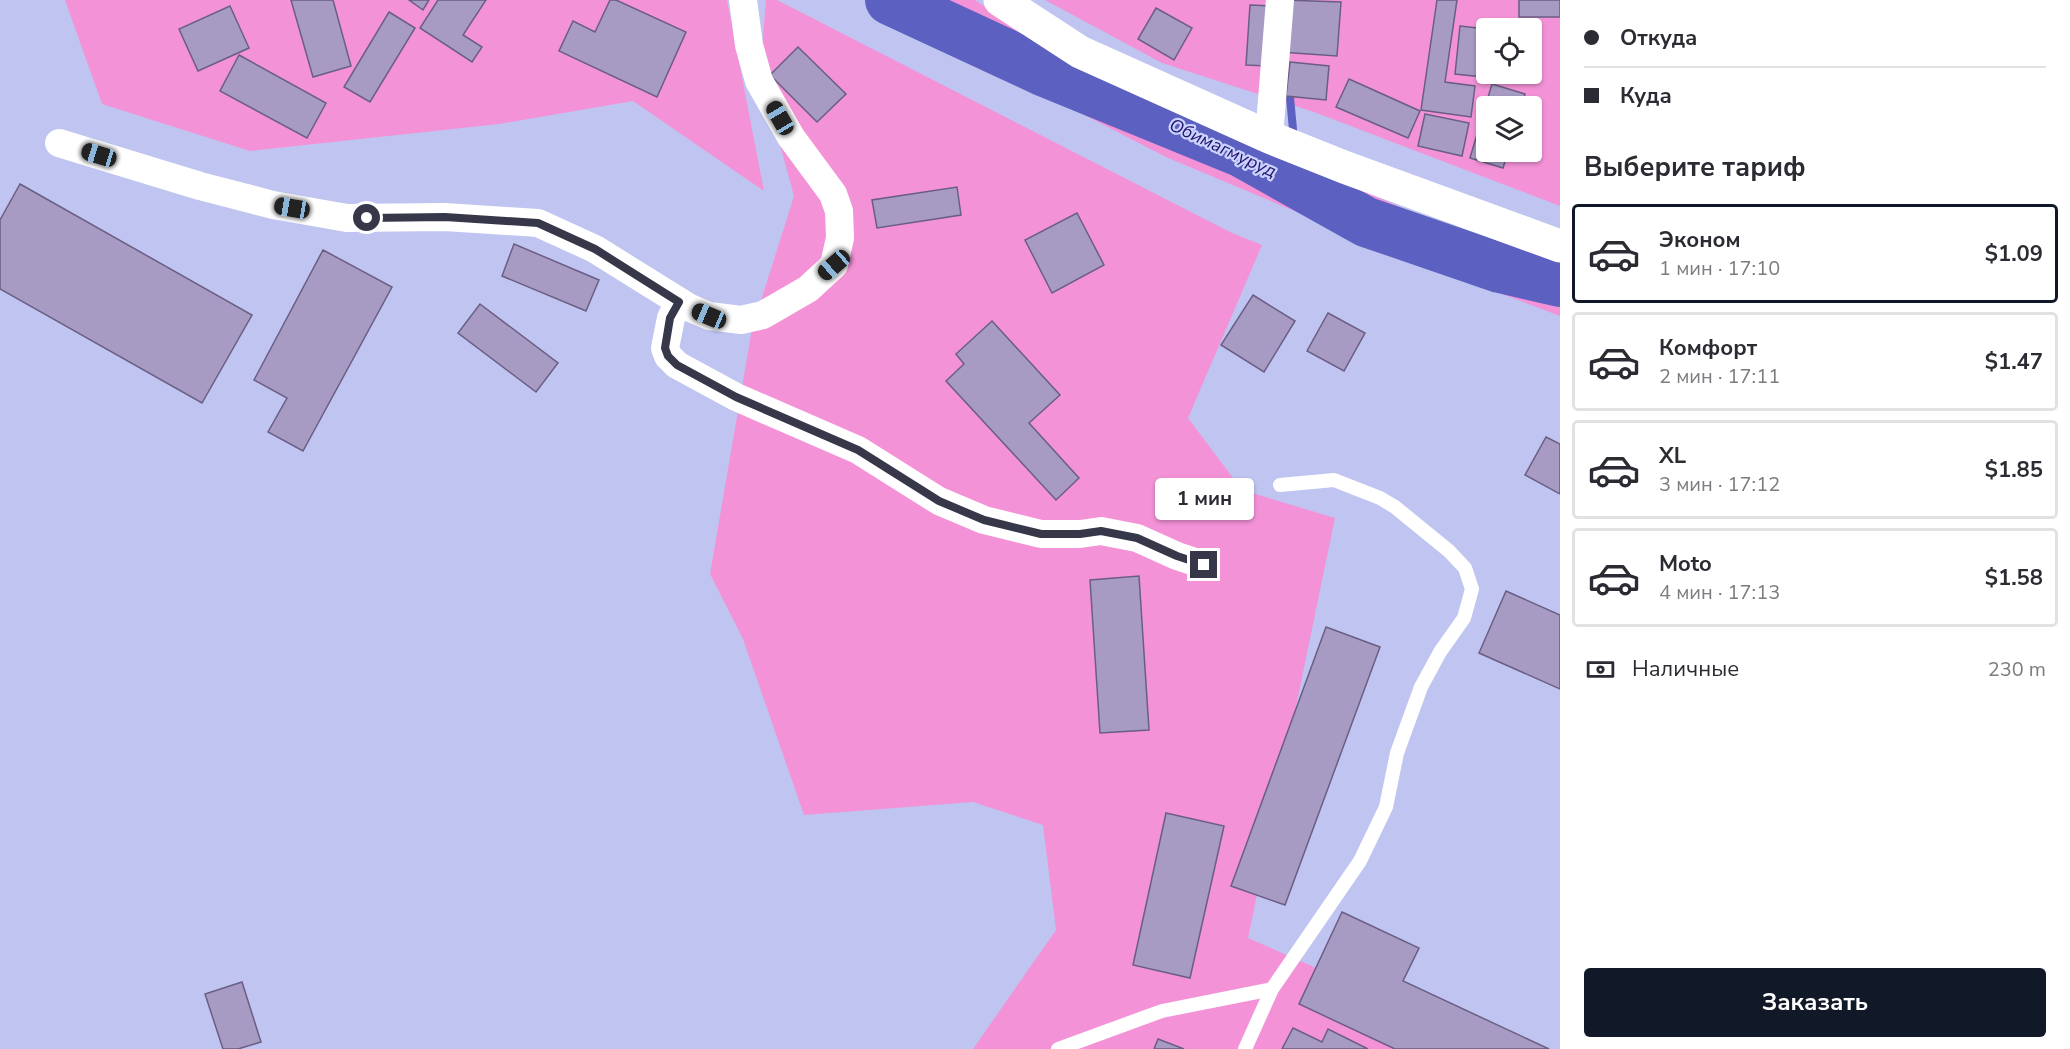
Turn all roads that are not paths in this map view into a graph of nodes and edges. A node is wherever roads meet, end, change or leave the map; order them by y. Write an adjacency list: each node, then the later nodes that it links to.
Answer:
1 (743, 0): 7 (street)
2 (1000, 0): 4 (street)
3 (1280, 0): 4 (street)
4 (1278, 141): 6 (street)
5 (59, 143): 7 (street)
6 (1560, 246)
7 (679, 302): 9 (street)
8 (1280, 485): 10 (lane)
9 (1204, 565)
10 (1272, 989): 11 (lane); 12 (lane)
11 (1058, 1049)
12 (1245, 1049)

